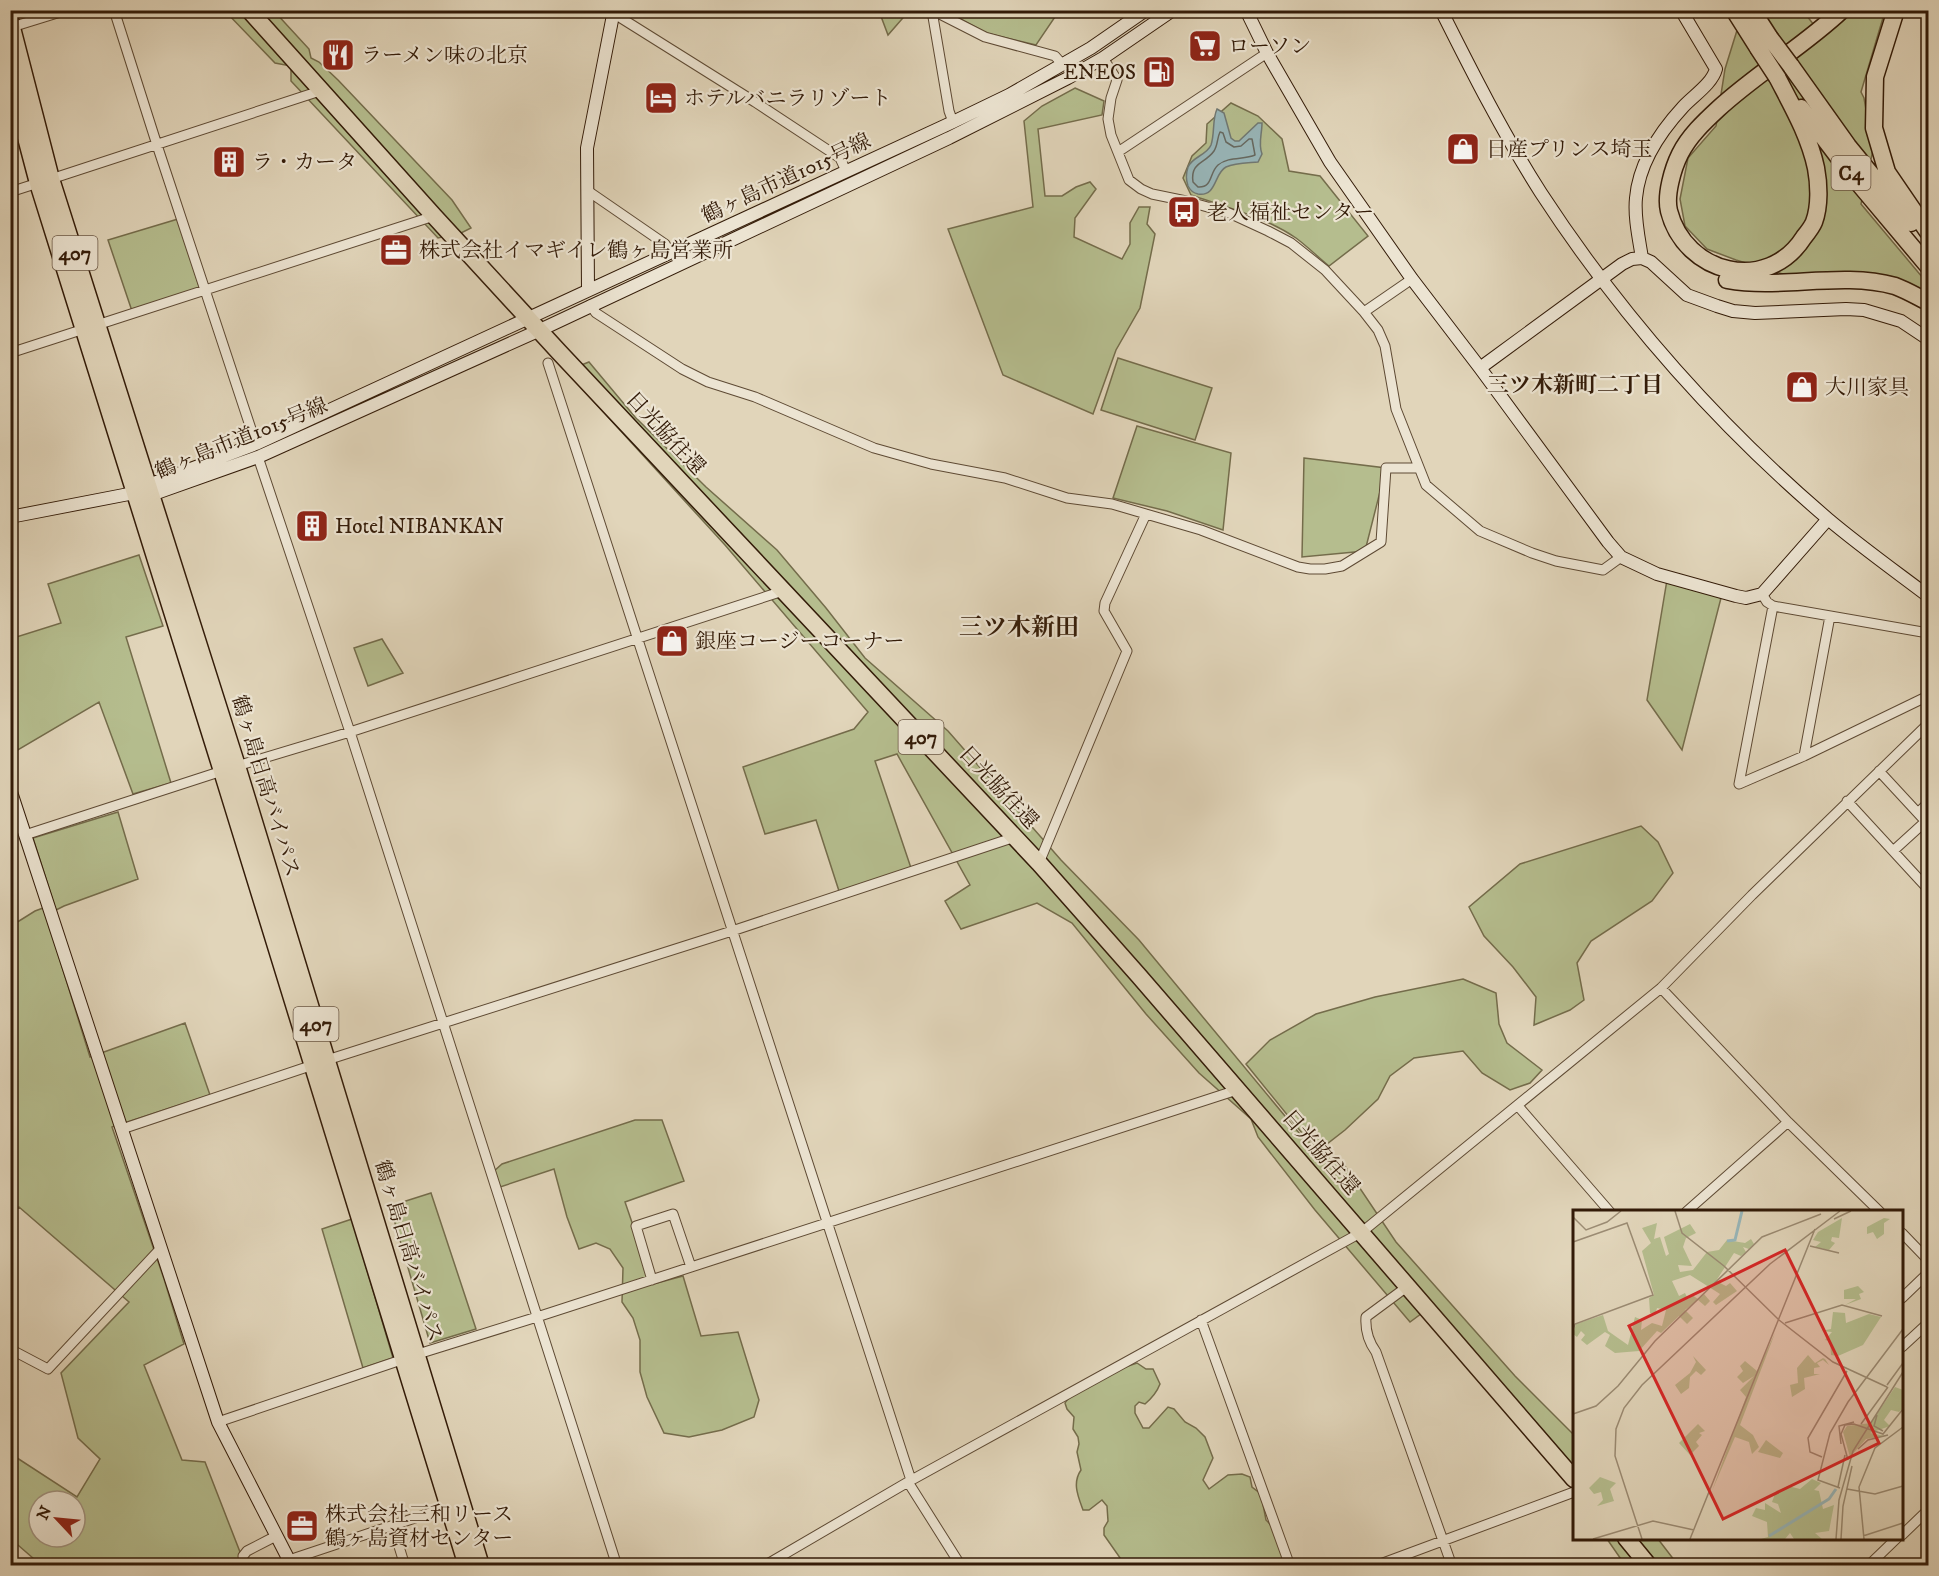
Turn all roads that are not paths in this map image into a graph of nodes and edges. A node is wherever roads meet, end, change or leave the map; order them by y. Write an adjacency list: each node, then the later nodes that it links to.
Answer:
1 (67, 10): 16 (street)
2 (114, 10): 25 (street)
3 (249, 10): 23 (highway, 日光脇往還 / 407)
4 (1146, 10): 20 (street, 鶴ヶ島市道1015号線)
5 (1173, 10): 19 (street, 鶴ヶ島市道1015号線)
6 (1246, 10): 18 (street)
7 (1441, 10): 37 (street)
8 (1681, 10): 35 (street)
9 (1734, 10): 17 (highway, C4)
10 (1752, 10): 17 (highway, C4)
11 (1829, 10): 41 (highway)
12 (1842, 10): 21 (highway)
13 (1896, 10): 32 (highway)
14 (932, 11): 20 (street); 24 (street)
15 (613, 12): 27 (street); 29 (street)
16 (11, 24): 28 (highway, 鶴ヶ島日高バイパス / 407)
17 (1764, 43): 21 (highway, C4, bridge); 33 (highway, C4, bridge)
18 (1267, 52): 26 (street); 38 (street)
19 (1103, 58): 26 (street); 42 (street, 鶴ヶ島市道1015号線)
20 (1062, 64): 24 (street, 鶴ヶ島市道1015号線)
21 (1777, 76): 36 (highway, C4)
22 (10, 77): 28 (highway, 鶴ヶ島日高バイパス / 407)
23 (322, 90): 25 (street); 31 (highway, 日光脇往還 / 407)
24 (953, 122): 27 (street, 鶴ヶ島市道1015号線)
25 (157, 145): 28 (street); 40 (street)
26 (1118, 152): 43 (street)
27 (846, 171): 34 (street, 鶴ヶ島市道1015号線)
28 (45, 181): 30 (street); 45 (highway, 鶴ヶ島日高バイパス / 407)
29 (588, 191): 34 (street); 39 (street)
30 (10, 192)
31 (434, 216): 40 (street); 44 (highway, 日光脇往還 / 407)
32 (1929, 232)
33 (1929, 243)
34 (670, 253): 39 (street, 鶴ヶ島市道1015号線)
35 (1642, 258): 37 (street); 46 (street)
36 (1929, 266)
37 (1601, 278): 49 (street); 55 (street)
38 (1412, 279): 43 (street); 49 (street)
39 (588, 290): 44 (street, 鶴ヶ島市道1015号線)
40 (205, 291): 45 (street); 50 (street)
41 (1929, 302)
42 (590, 305): 44 (street, 鶴ヶ島市道1015号線); 53 (street)
43 (1364, 312): 51 (street)
44 (535, 324): 50 (street, 鶴ヶ島市道1015号線); 57 (highway, 日光脇往還 / 407)
45 (90, 327): 47 (street); 52 (highway, 鶴ヶ島日高バイパス / 407)
46 (1929, 339)
47 (10, 353)
48 (548, 363): 63 (street)
49 (1480, 368): 56 (street)
50 (257, 450): 52 (street, 鶴ヶ島市道1015号線); 66 (street)
51 (1417, 468): 53 (street); 56 (street)
52 (144, 490): 54 (street, 鶴ヶ島市道1015号線); 68 (highway, 鶴ヶ島日高バイパス / 407)
53 (1146, 514): 78 (street)
54 (10, 517)
55 (1828, 519): 58 (street); 59 (street)
56 (1621, 557): 58 (street)
57 (783, 591): 63 (street); 76 (highway, 日光脇往還 / 407)
58 (1762, 594): 60 (street)
59 (1929, 596)
60 (1773, 606): 61 (street); 67 (street)
61 (1830, 616): 62 (street); 67 (street)
62 (1929, 633)
63 (638, 638): 66 (street); 80 (street)
64 (1929, 696): 67 (street)
65 (1929, 724): 69 (street)
66 (350, 732): 68 (street); 82 (street)
67 (1804, 756)
68 (229, 769): 75 (street); 83 (highway, 鶴ヶ島日高バイパス / 407)
69 (1879, 771): 71 (street); 73 (street)
70 (10, 789): 75 (street)
71 (1847, 801): 77 (street); 81 (street)
72 (1929, 803): 73 (street)
73 (1918, 813): 74 (street)
74 (1927, 822): 77 (street)
75 (25, 835): 87 (street)
76 (1015, 837): 78 (highway, 日光脇往還 / 407); 80 (street)
77 (1893, 851): 79 (street)
78 (1039, 863): 84 (highway, 日光脇往還 / 407)
79 (1929, 889)
80 (732, 931): 82 (street); 91 (street)
81 (1661, 988): 85 (street); 86 (street)
82 (442, 1024): 83 (street); 101 (street)
83 (320, 1063): 87 (street); 106 (highway, 鶴ヶ島日高バイパス / 407)
84 (1237, 1090): 91 (street); 92 (highway, 日光脇往還 / 407)
85 (1518, 1106): 88 (street); 92 (street)
86 (1788, 1122): 89 (street); 90 (street)
87 (122, 1129): 94 (street)
88 (1609, 1210)
89 (1688, 1210)
90 (1878, 1210)
91 (827, 1223): 96 (street); 109 (street)
92 (1362, 1232): 99 (highway, 日光脇往還 / 407); 102 (street)
93 (1903, 1234): 95 (street)
94 (161, 1248): 105 (street); 107 (street)
95 (1929, 1260)
96 (691, 1267): 98 (street); 98 (street)
97 (1929, 1274): 100 (street)
98 (652, 1280): 101 (street)
99 (1408, 1286): 108 (highway, 日光脇往還 / 407); 118 (street)
100 (1903, 1297)
101 (537, 1317): 106 (street); 124 (street)
102 (1201, 1320): 109 (street); 127 (street)
103 (1929, 1323): 104 (street)
104 (1904, 1341)
105 (10, 1349)
106 (411, 1357): 107 (street); 111 (highway, 鶴ヶ島日高バイパス / 407); 123 (highway, 鶴ヶ島日高バイパス / 407)
107 (218, 1422): 115 (street)
108 (1573, 1477)
109 (909, 1481): 125 (street); 126 (street)
110 (1573, 1493): 118 (street)
111 (448, 1507): 113 (street); 122 (highway, 鶴ヶ島日高バイパス / 407)
112 (1929, 1510): 114 (street)
113 (393, 1527): 119 (street); 121 (street)
114 (1903, 1533)
115 (276, 1536): 119 (street); 120 (street)
116 (1627, 1540): 130 (highway)
117 (1896, 1540): 131 (street)
118 (1443, 1542): 128 (street); 129 (street)
119 (290, 1563)
120 (244, 1566)
121 (405, 1566)
122 (467, 1566)
123 (481, 1566)
124 (617, 1566)
125 (764, 1566)
126 (961, 1566)
127 (1290, 1566)
128 (1375, 1566)
129 (1452, 1566)
130 (1649, 1566)
131 (1868, 1566)

